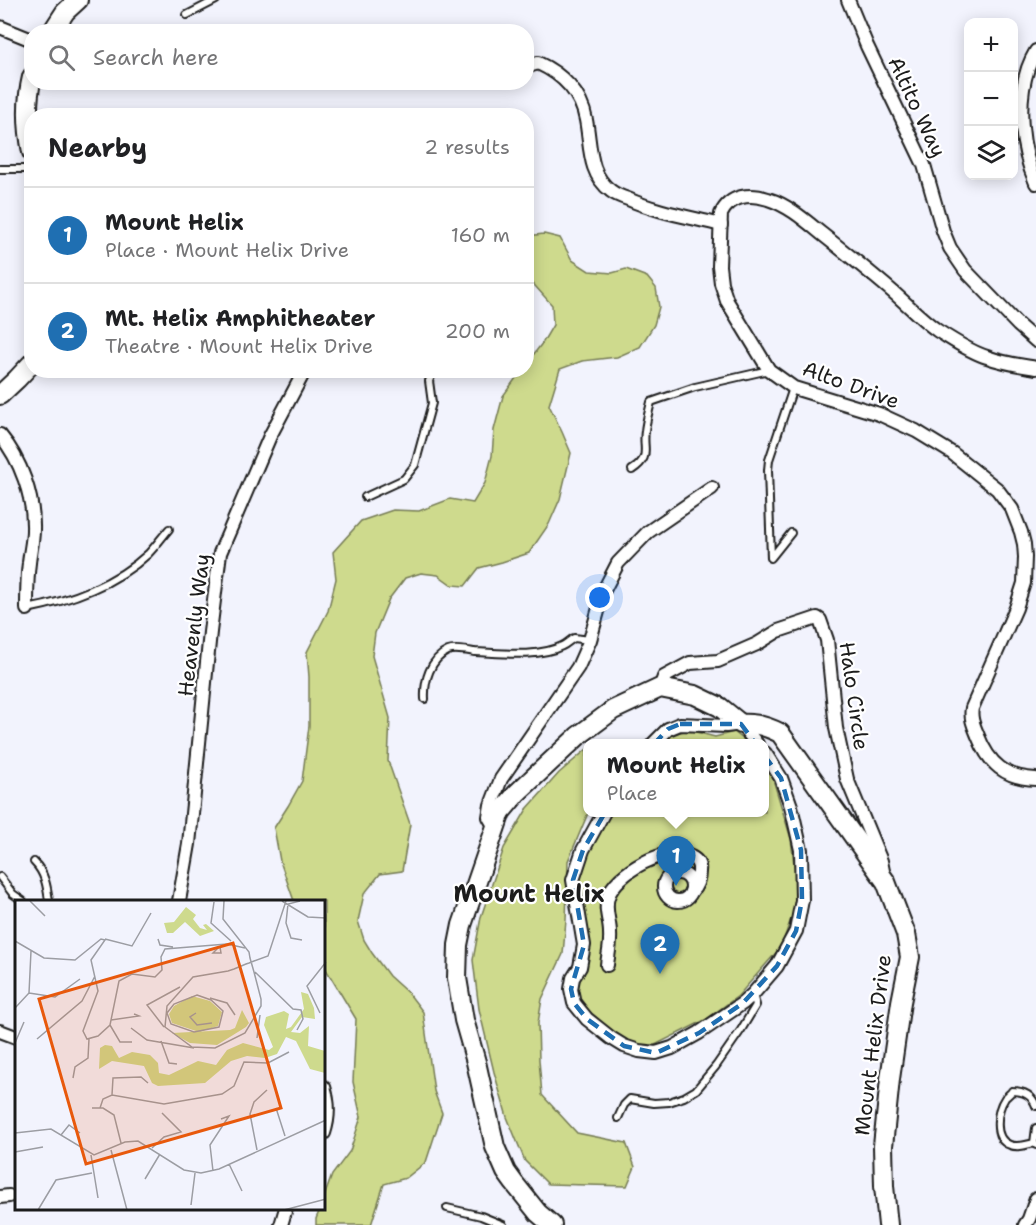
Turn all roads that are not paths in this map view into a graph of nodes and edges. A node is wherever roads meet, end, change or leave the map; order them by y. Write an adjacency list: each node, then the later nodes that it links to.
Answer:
1 (78, 0): 5 (street)
2 (216, 0): 4 (lane)
3 (848, 0): 16 (street, Altito Way)
4 (188, 15)
5 (57, 24)
6 (0, 27): 7 (street)
7 (24, 37)
8 (1036, 51): 14 (street)
9 (534, 64): 15 (street)
10 (30, 90): 11 (street)
11 (27, 108)
12 (0, 169): 13 (lane)
13 (24, 169)
14 (1036, 183)
15 (721, 225): 17 (street, Alto Drive); 18 (street, Alto Drive)
16 (1036, 341)
17 (1036, 368)
18 (769, 370): 22 (street, Alto Drive); 25 (lane)
19 (24, 372): 23 (street)
20 (301, 378): 47 (street, Heavenly Way)
21 (430, 378): 27 (lane)
22 (794, 388): 29 (lane); 38 (street, Alto Drive)
23 (0, 395)
24 (0, 435): 30 (street)
25 (632, 470)
26 (712, 488): 31 (street)
27 (365, 497)
28 (169, 529): 30 (lane)
29 (791, 532)
30 (27, 609)
31 (590, 640): 33 (lane); 40 (street)
32 (660, 688): 34 (street); 40 (street); 43 (street, Halo Circle)
33 (425, 699)
34 (741, 724): 35 (street, Mount Helix Drive); 36 (street); 43 (street, Mount Helix Drive)
35 (658, 739)
36 (753, 739)
37 (769, 759): 49 (street)
38 (1036, 779)
39 (602, 817): 49 (street)
40 (496, 829): 63 (street)
41 (34, 862): 46 (lane)
42 (0, 877): 45 (lane)
43 (886, 882): 64 (street, Mount Helix Drive)
44 (691, 892): 48 (street)
45 (22, 900)
46 (49, 900)
47 (180, 900)
48 (606, 965)
49 (753, 994): 54 (lane)
50 (0, 1031): 51 (street)
51 (15, 1037)
52 (326, 1096): 55 (street)
53 (1036, 1106): 57 (lane)
54 (618, 1118)
55 (326, 1124)
56 (1036, 1128): 57 (lane)
57 (1035, 1144)
58 (1036, 1198): 65 (street)
59 (447, 1208): 62 (lane)
60 (286, 1210): 61 (street)
61 (281, 1225)
62 (503, 1225)
63 (552, 1225)
64 (888, 1225)
65 (1025, 1225)

